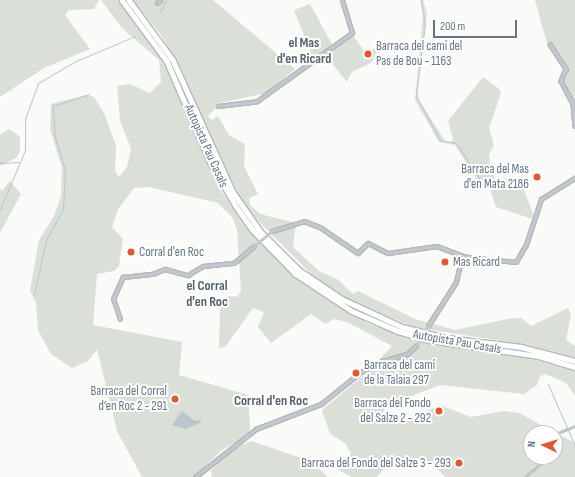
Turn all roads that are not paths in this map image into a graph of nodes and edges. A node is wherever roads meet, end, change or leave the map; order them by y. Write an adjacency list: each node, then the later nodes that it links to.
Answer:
1 (122, 0): 13 (highway, Autopista Pau Casals)
2 (129, 0): 12 (highway, Autopista Pau Casals)
3 (160, 0): 5 (street)
4 (342, 0): 7 (street)
5 (157, 3)
6 (550, 44): 8 (street)
7 (218, 106)
8 (575, 126)
9 (575, 178): 10 (street)
10 (467, 257): 11 (street, bridge); 14 (street, bridge)
11 (120, 319)
12 (575, 362)
13 (575, 367)
14 (195, 477)

